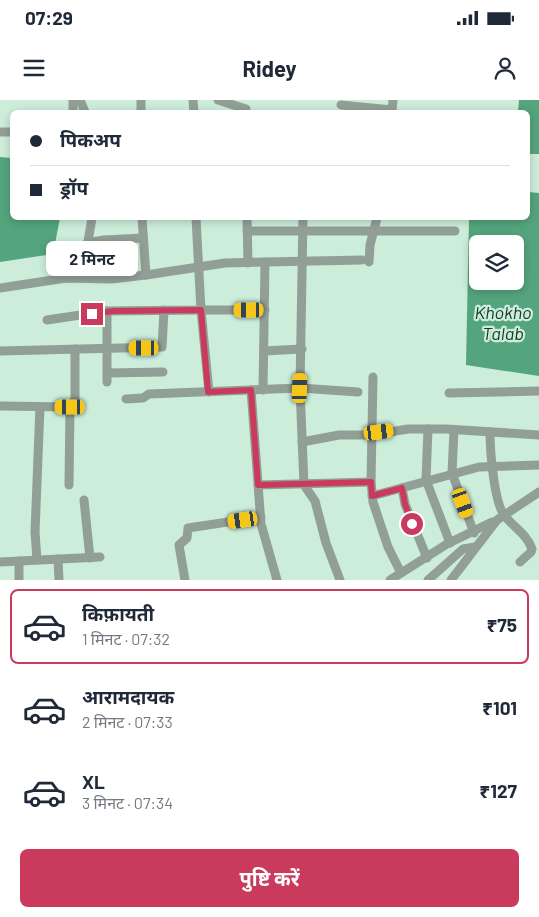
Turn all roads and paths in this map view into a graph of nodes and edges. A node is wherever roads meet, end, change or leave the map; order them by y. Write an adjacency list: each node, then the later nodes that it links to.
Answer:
1 (218, 100): 3 (street)
2 (341, 105): 4 (street)
3 (246, 110)
4 (384, 110)
5 (92, 220): 16 (street)
6 (142, 220): 15 (street)
7 (196, 220): 22 (street)
8 (247, 220): 12 (street)
9 (303, 220): 13 (street)
10 (376, 220): 11 (street)
11 (374, 230): 13 (street); 14 (street); 18 (street)
12 (247, 231): 13 (street); 21 (street)
13 (303, 231): 18 (street)
14 (455, 231)
15 (143, 238): 16 (street); 23 (street)
16 (87, 243): 17 (street)
17 (85, 259)
18 (304, 260): 20 (street); 33 (street)
19 (60, 262): 24 (street)
20 (265, 262): 21 (street); 28 (street)
21 (248, 263): 22 (street)
22 (199, 268): 23 (street); 27 (street)
23 (146, 275): 24 (street)
24 (66, 278): 25 (street)
25 (0, 288)
26 (164, 310): 27 (street); 29 (street); 31 (street)
27 (201, 310): 28 (street); 42 (street)
28 (265, 310): 35 (street)
29 (107, 312): 30 (street); 31 (street)
30 (47, 320)
31 (109, 348): 32 (street); 36 (street)
32 (75, 349): 34 (street); 48 (street)
33 (302, 349): 35 (street); 38 (street)
34 (0, 351)
35 (264, 351): 40 (street)
36 (163, 372)
37 (373, 377): 52 (street)
38 (300, 388): 40 (street); 43 (street); 54 (street)
39 (251, 390): 40 (street); 42 (street); 61 (street)
40 (263, 390)
41 (539, 391): 44 (street)
42 (208, 392): 45 (street)
43 (358, 392)
44 (450, 393)
45 (126, 399)
46 (0, 406): 47 (street)
47 (40, 407): 48 (street); 73 (street)
48 (70, 407): 60 (street)
49 (428, 429): 50 (street); 52 (street); 58 (street)
50 (454, 430): 51 (street); 57 (street)
51 (490, 432): 53 (street); 56 (street)
52 (372, 435): 54 (street); 59 (street)
53 (539, 435)
54 (302, 442): 62 (street)
55 (539, 465): 56 (street)
56 (491, 466): 57 (street); 68 (street)
57 (452, 473): 58 (street); 69 (street)
58 (426, 480): 63 (street); 70 (street)
59 (371, 482): 62 (street); 65 (street)
60 (69, 485)
61 (258, 485): 62 (street); 67 (street)
62 (304, 485): 83 (street)
63 (402, 488): 65 (street); 72 (street)
64 (539, 492): 68 (street)
65 (372, 496): 78 (street)
66 (84, 500): 74 (street)
67 (261, 517): 81 (street); 82 (street)
68 (500, 517): 69 (street); 71 (street); 77 (street)
69 (474, 533): 70 (street)
70 (450, 543): 72 (street)
71 (475, 547): 85 (street); 86 (street)
72 (426, 558): 78 (street)
73 (37, 560): 74 (street); 75 (street)
74 (58, 560): 80 (street)
75 (19, 561): 76 (street); 79 (street)
76 (0, 562)
77 (520, 562)
78 (401, 573): 84 (street)
79 (19, 580)
80 (59, 580)
81 (185, 580)
82 (277, 580)
83 (340, 580)
84 (390, 580)
85 (428, 580)
86 (452, 580)

